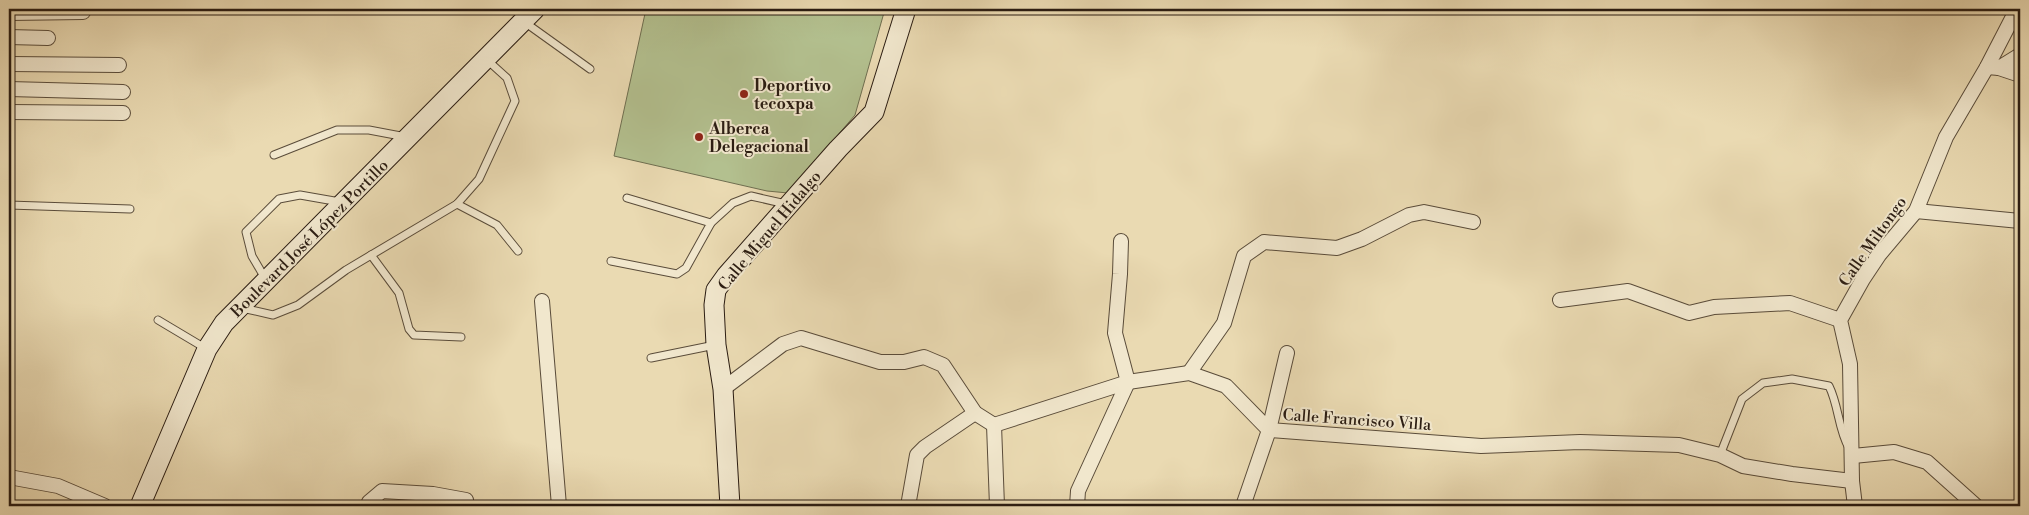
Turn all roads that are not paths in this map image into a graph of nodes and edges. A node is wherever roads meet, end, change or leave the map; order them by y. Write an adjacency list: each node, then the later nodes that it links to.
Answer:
1 (906, 9): 25 (main road, Calle Miguel Hidalgo)
2 (2017, 9): 12 (street, Calle Miltongo)
3 (83, 12): 4 (street)
4 (9, 13)
5 (529, 15): 9 (main road, Boulevard José López Portillo); 13 (lane)
6 (9, 37): 7 (street)
7 (48, 38)
8 (2020, 55): 12 (street)
9 (485, 59): 19 (main road, Boulevard José López Portillo); 23 (lane)
10 (9, 64): 11 (street)
11 (118, 65)
12 (1993, 68): 14 (street); 27 (street, Calle Miltongo)
13 (590, 69)
14 (2020, 75)
15 (9, 89): 16 (street)
16 (123, 92)
17 (9, 112): 18 (street)
18 (123, 113)
19 (408, 137): 20 (lane); 22 (main road, Boulevard José López Portillo)
20 (274, 155)
21 (627, 198): 30 (lane)
22 (343, 203): 35 (main road, Boulevard José López Portillo); 35 (lane)
23 (457, 204): 32 (lane); 33 (lane)
24 (9, 205): 26 (lane)
25 (790, 205): 30 (lane); 42 (main road, Calle Miguel Hidalgo)
26 (130, 209)
27 (1916, 212): 28 (street); 40 (street, Calle Miltongo)
28 (2020, 221)
29 (1473, 222): 46 (street)
30 (711, 223): 34 (lane)
31 (1121, 241): 47 (street)
32 (518, 251)
33 (371, 255): 38 (lane); 41 (lane)
34 (611, 261)
35 (266, 281): 38 (main road, Boulevard José López Portillo)
36 (1560, 300): 40 (street)
37 (542, 301): 60 (street)
38 (239, 308): 43 (main road, Boulevard José López Portillo)
39 (158, 320): 43 (lane)
40 (1840, 320): 53 (street)
41 (461, 337)
42 (716, 345): 45 (lane); 48 (main road, Calle Miguel Hidalgo)
43 (207, 349): 58 (main road, Boulevard José López Portillo)
44 (1287, 353): 51 (street)
45 (651, 358)
46 (1189, 373): 47 (street, Calle Francisco Villa); 51 (street, Calle Francisco Villa)
47 (1128, 382): 50 (street, Calle Francisco Villa); 64 (street)
48 (723, 390): 49 (street); 61 (main road, Calle Miguel Hidalgo)
49 (975, 413): 50 (street); 62 (street)
50 (994, 425): 63 (street)
51 (1269, 430): 52 (street, Calle Francisco Villa); 65 (street)
52 (1720, 455): 53 (lane); 55 (street, Calle Francisco Villa)
53 (1853, 456): 55 (street); 67 (street)
54 (9, 477): 57 (street)
55 (1852, 481): 66 (street)
56 (466, 500): 59 (street)
57 (105, 506)
58 (140, 506)
59 (368, 506)
60 (559, 506)
61 (730, 506)
62 (908, 506)
63 (997, 506)
64 (1077, 506)
65 (1243, 506)
66 (1856, 506)
67 (1976, 506)

